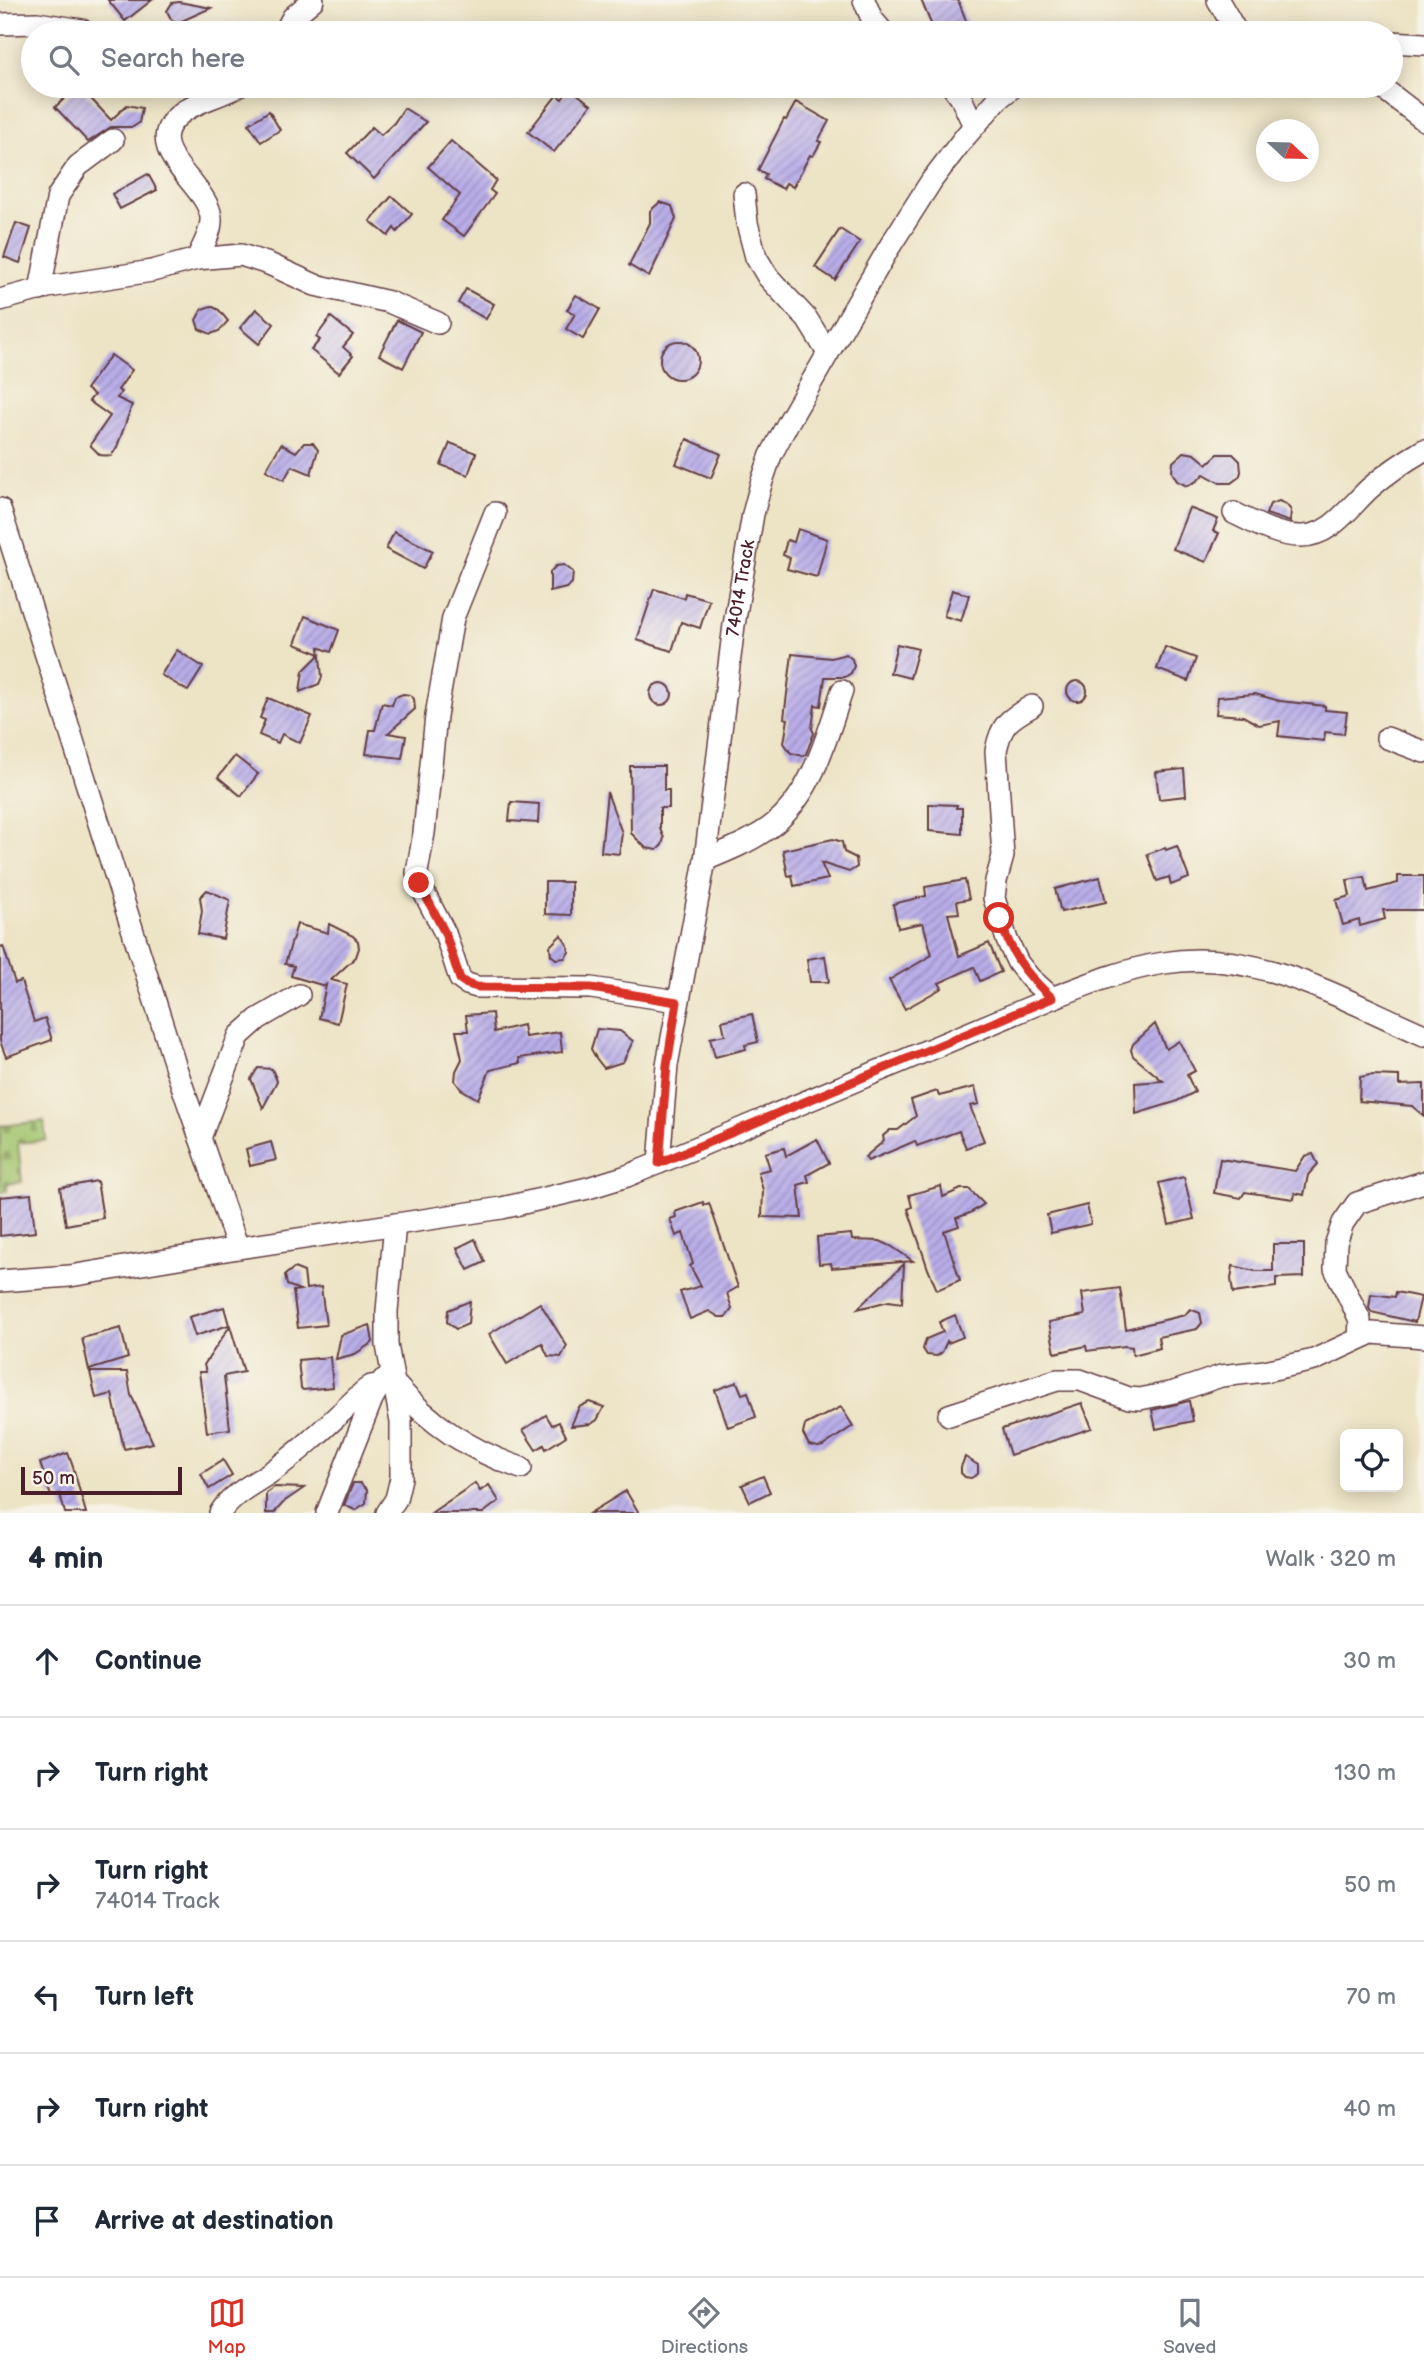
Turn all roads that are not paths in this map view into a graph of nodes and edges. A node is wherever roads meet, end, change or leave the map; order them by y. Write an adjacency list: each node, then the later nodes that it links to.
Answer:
1 (313, 0): 4 (street)
2 (864, 0): 5 (street)
3 (1217, 0): 6 (street)
4 (291, 21)
5 (874, 21)
6 (1230, 21)
7 (21, 23): 8 (street)
8 (0, 24)
9 (1403, 43): 10 (street)
10 (1424, 44)
11 (211, 98): 19 (street)
12 (961, 98): 16 (street)
13 (999, 98): 16 (street, 74014 Track)
14 (1396, 98): 15 (street)
15 (1424, 120)
16 (974, 126): 23 (street, 74014 Track)
17 (113, 140): 20 (street)
18 (744, 194): 23 (street)
19 (197, 259): 20 (street); 22 (street)
20 (40, 290): 21 (street)
21 (0, 300)
22 (438, 323)
23 (828, 353): 32 (street, 74014 Track)
24 (1424, 450): 27 (street)
25 (0, 509): 37 (street)
26 (495, 513): 35 (street)
27 (1234, 513)
28 (842, 691): 32 (street)
29 (1032, 706): 34 (street)
30 (1387, 738): 31 (street)
31 (1424, 752)
32 (705, 860): 35 (street, 74014 Track)
33 (299, 995): 37 (street)
34 (1052, 998): 36 (street); 38 (street)
35 (677, 1002): 38 (street, 74014 Track)
36 (1424, 1035)
37 (200, 1138): 41 (street)
38 (659, 1163): 40 (street)
39 (1424, 1182): 44 (street)
40 (396, 1224): 41 (street); 45 (street)
41 (238, 1248): 42 (street)
42 (0, 1281)
43 (1424, 1337): 44 (street)
44 (1359, 1338): 46 (street)
45 (388, 1379): 47 (street); 48 (street); 49 (street); 50 (street)
46 (949, 1415)
47 (521, 1468)
48 (220, 1513)
49 (327, 1513)
50 (387, 1513)

